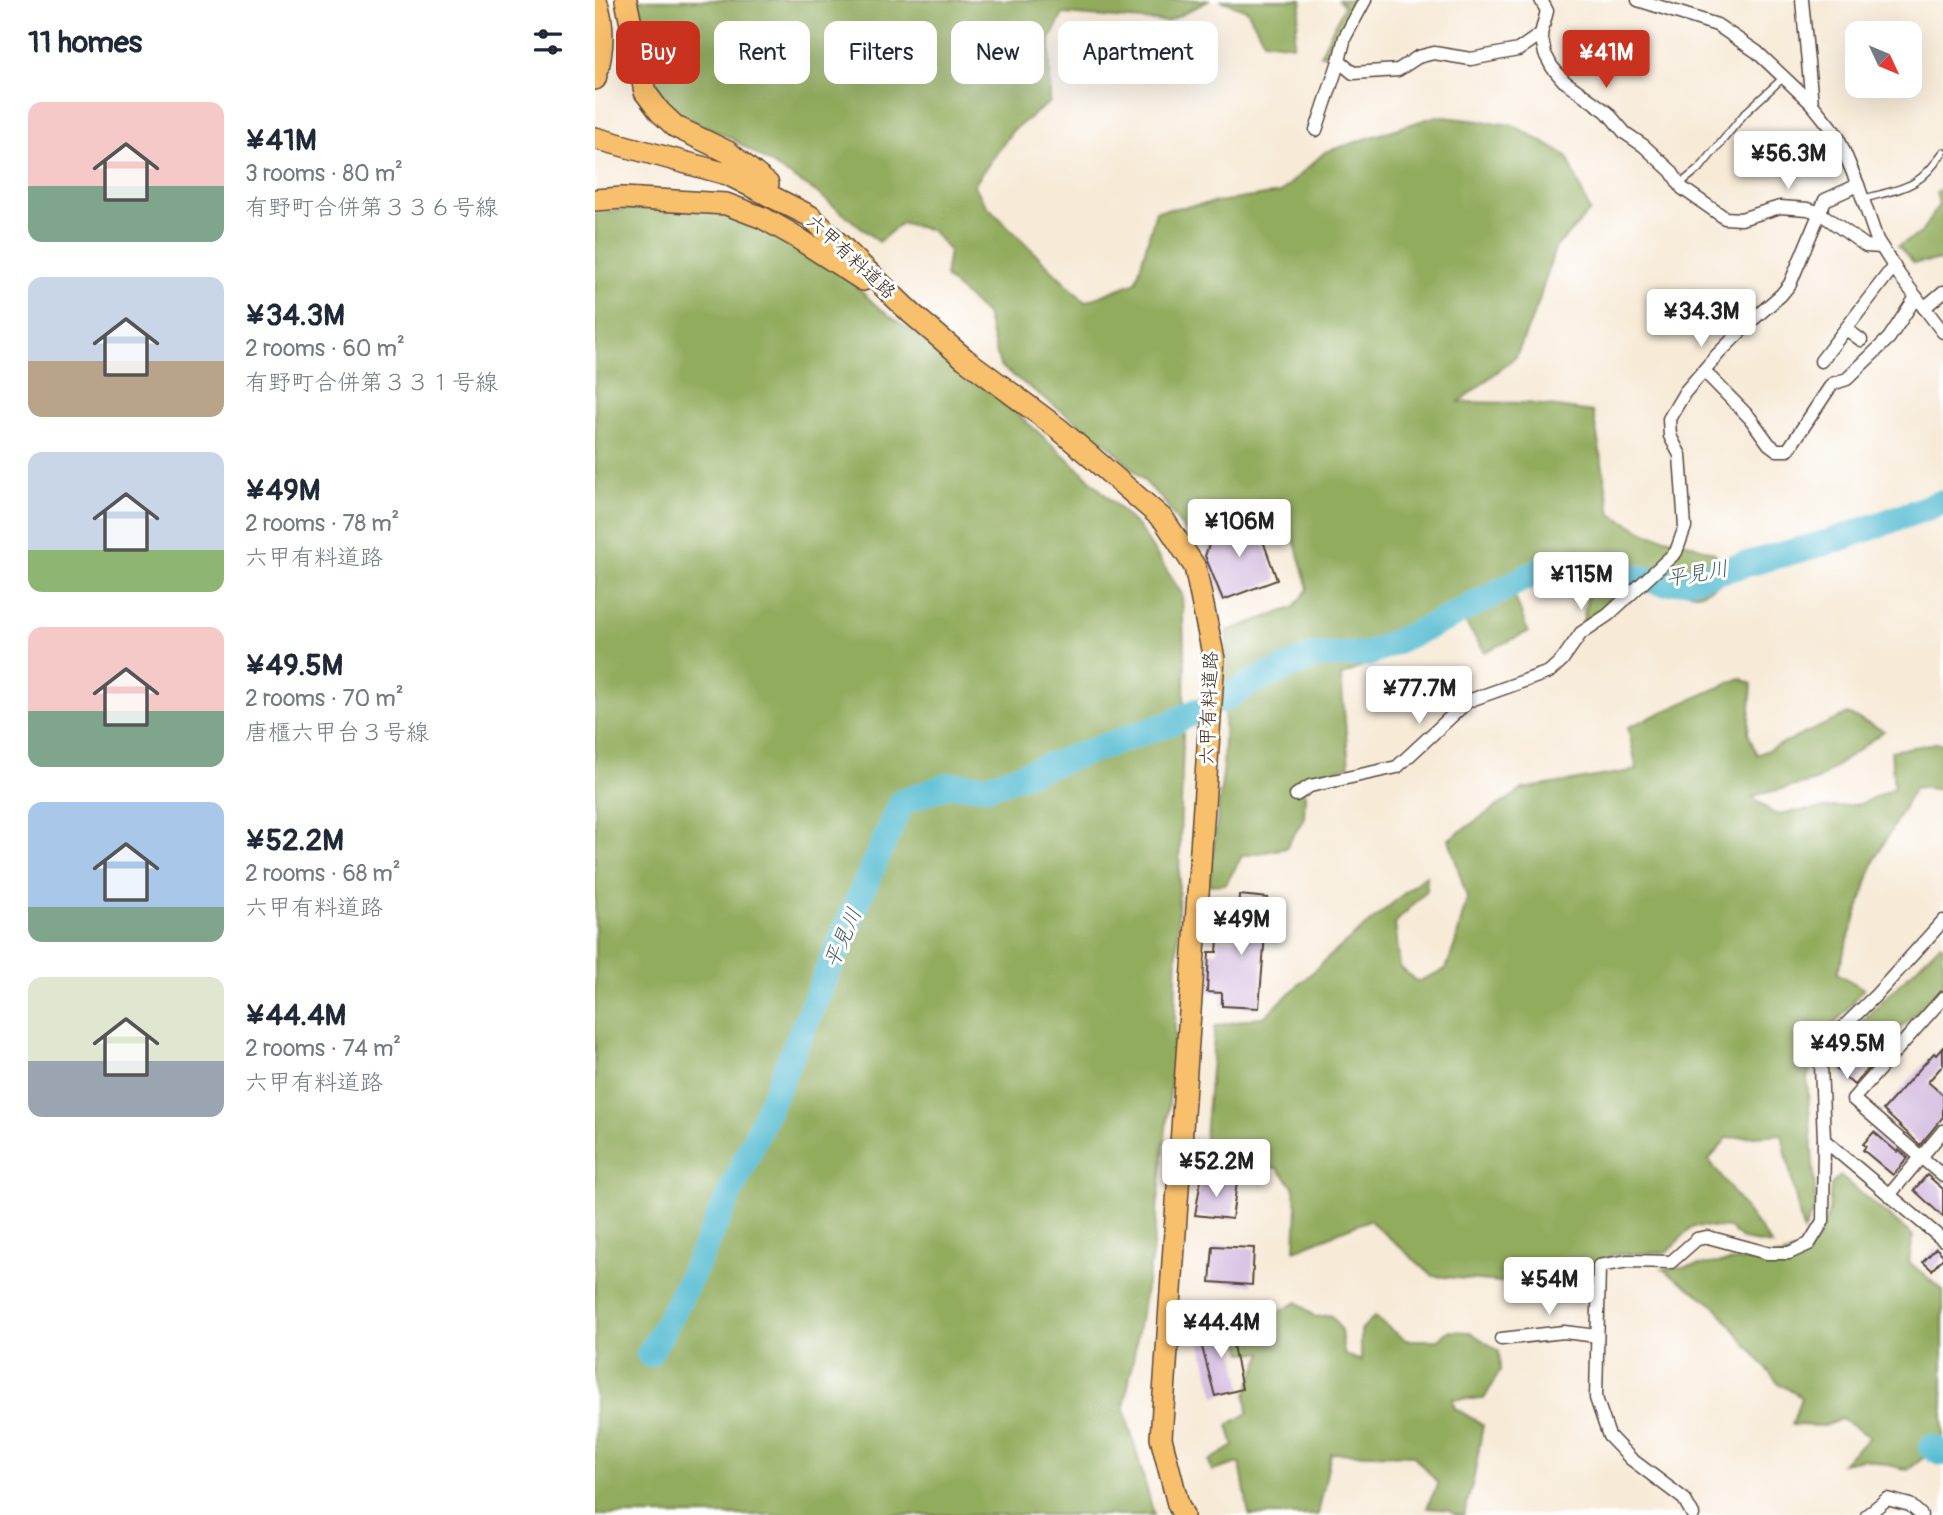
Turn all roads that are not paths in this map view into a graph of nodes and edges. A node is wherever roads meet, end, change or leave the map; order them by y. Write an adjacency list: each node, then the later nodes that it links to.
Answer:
1 (596, 0): 10 (main road)
2 (626, 0): 20 (main road)
3 (1365, 0): 8 (street)
4 (1541, 0): 7 (street)
5 (1638, 0): 9 (street)
6 (1802, 0): 11 (street)
7 (1541, 34): 8 (street); 15 (street)
8 (1339, 61): 12 (street)
9 (1784, 77): 11 (street); 15 (lane)
10 (595, 79)
11 (1812, 104): 16 (street)
12 (1316, 130)
13 (595, 138): 20 (main road, 六甲有料道路)
14 (1943, 152): 17 (lane)
15 (1680, 184): 19 (street)
16 (1857, 185): 17 (street); 19 (street)
17 (1863, 199): 21 (street)
18 (595, 200): 26 (main road)
19 (1820, 213): 21 (street); 31 (street)
20 (810, 216): 26 (main road, 六甲有料道路)
21 (1881, 247): 22 (street)
22 (1893, 266): 24 (street); 27 (street)
23 (1943, 292): 25 (street)
24 (1916, 297): 25 (street); 31 (street)
25 (1924, 308): 28 (street)
26 (911, 313): 43 (main road, 六甲有料道路)
27 (1846, 329): 29 (street); 30 (street)
28 (1943, 332)
29 (1861, 340)
30 (1821, 361)
31 (1704, 371): 32 (street)
32 (1296, 794)
33 (1943, 921): 36 (street)
34 (1943, 998): 37 (street)
35 (1943, 1131): 37 (street)
36 (1824, 1140): 39 (street); 41 (street)
37 (1921, 1157): 38 (street); 39 (street)
38 (1943, 1176)
39 (1890, 1194): 40 (street)
40 (1943, 1240)
41 (1597, 1336): 42 (street); 44 (street)
42 (1501, 1339)
43 (1183, 1515)
44 (1693, 1515)
45 (1867, 1515): 46 (street)
46 (1921, 1515)

